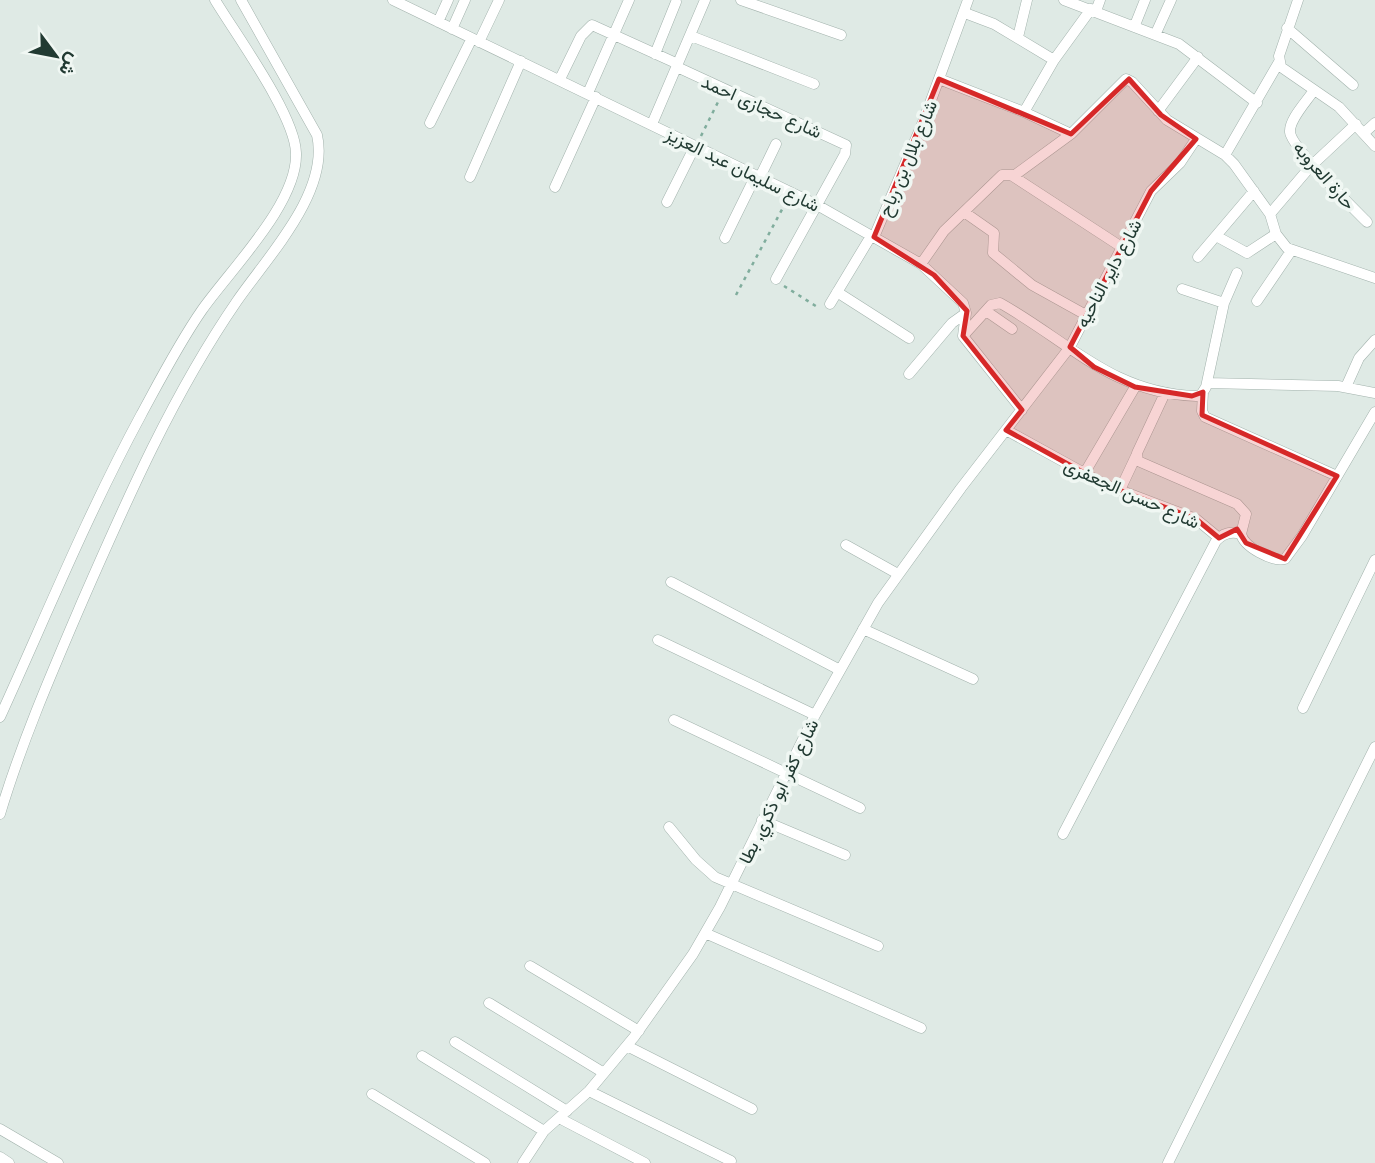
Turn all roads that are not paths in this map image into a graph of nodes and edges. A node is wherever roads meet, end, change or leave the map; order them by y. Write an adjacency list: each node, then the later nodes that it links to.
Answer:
1 (215, 0): 116 (street)
2 (241, 0): 121 (street)
3 (393, 0): 20 (street, شارع سليمان عبد العزيز)
4 (448, 0): 20 (street)
5 (465, 0): 23 (street)
6 (499, 0): 29 (street)
7 (629, 0): 26 (street)
8 (705, 0): 27 (street)
9 (741, 0): 25 (street)
10 (968, 0): 19 (street, شارع بلال بن رباح)
11 (1027, 0): 28 (street)
12 (1064, 0): 18 (street)
13 (1100, 0): 18 (street)
14 (1145, 0): 21 (street)
15 (1171, 0): 24 (street)
16 (1298, 0): 22 (street)
17 (676, 2): 30 (street)
18 (1093, 10): 21 (street); 32 (street)
19 (965, 13): 28 (street); 37 (street, شارع بلال بن رباح)
20 (438, 22): 23 (street, شارع سليمان عبد العزيز)
21 (1135, 24): 24 (street)
22 (1287, 28): 34 (street); 39 (street)
23 (452, 29): 29 (street, شارع سليمان عبد العزيز)
24 (1156, 33): 31 (street)
25 (841, 35)
26 (614, 36): 30 (street, شارع حجازى احمد); 36 (street, شارع حجازى احمد); 41 (street)
27 (691, 36): 35 (street); 38 (street)
28 (1018, 37): 32 (street)
29 (476, 40): 33 (street, شارع سليمان عبد العزيز); 45 (street)
30 (655, 54): 35 (street, شارع حجازى احمد)
31 (1198, 57): 42 (street); 44 (street)
32 (1054, 60): 43 (street)
33 (521, 61): 36 (street, شارع سليمان عبد العزيز); 59 (street)
34 (1279, 62): 40 (street); 42 (street)
35 (677, 65): 47 (street); 63 (street, شارع حجازى احمد)
36 (560, 79): 41 (street, شارع سليمان عبد العزيز)
37 (939, 79): 43 (street, شارع بلال بن رباح); 68 (street, شارع بلال بن رباح)
38 (814, 84)
39 (1353, 85)
40 (1314, 90): 48 (street); 56 (street, حارة العروبه)
41 (592, 95): 47 (street, شارع سليمان عبد العزيز); 60 (street)
42 (1256, 103): 55 (street)
43 (1024, 111): 50 (street, شارع بلال بن رباح)
44 (1158, 111): 50 (street); 51 (street)
45 (430, 123)
46 (1375, 123): 49 (street)
47 (652, 124): 54 (street, شارع سليمان عبد العزيز)
48 (1356, 124): 49 (street); 56 (street)
49 (1364, 133): 53 (street)
50 (1071, 134): 57 (street)
51 (1196, 139): 55 (street); 71 (street, شارع داير الناحيه)
52 (776, 144): 58 (street)
53 (1375, 146)
54 (694, 148): 58 (street, شارع سليمان عبد العزيز); 62 (street)
55 (1225, 155): 61 (street)
56 (1312, 165): 65 (street); 66 (street, حارة العروبه)
57 (1010, 174): 64 (street); 71 (street)
58 (758, 176): 63 (street, شارع سليمان عبد العزيز); 70 (street)
59 (470, 177)
60 (555, 187)
61 (1255, 191): 65 (street); 69 (street)
62 (667, 202)
63 (817, 205): 68 (street, شارع سليمان عبد العزيز); 77 (street)
64 (964, 212): 74 (street); 85 (street)
65 (1270, 214): 67 (street)
66 (1367, 222)
67 (1276, 234): 69 (street); 72 (street)
68 (872, 236): 74 (street, شارع سليمان عبد العزيز); 79 (street, شارع بلال بن رباح)
69 (1216, 236): 73 (street)
70 (725, 238)
71 (1120, 246): 85 (street, شارع داير الناحيه)
72 (1291, 251): 76 (street); 80 (street)
73 (1198, 257)
74 (921, 264): 84 (street, شارع سليمان عبد العزيز)
75 (1237, 273): 81 (street)
76 (1375, 278)
77 (776, 279)
78 (1182, 289): 81 (street)
79 (837, 292): 82 (street, شارع بلال بن رباح); 88 (street)
80 (1257, 301)
81 (1224, 303): 93 (street)
82 (830, 304)
83 (986, 311): 86 (street); 87 (street); 90 (street)
84 (966, 313): 87 (street); 91 (street)
85 (1086, 315): 90 (street, شارع داير الناحيه)
86 (1012, 328)
87 (963, 336): 97 (street)
88 (909, 338)
89 (1375, 341): 94 (street)
90 (1070, 346): 92 (street); 97 (street, شارع داير الناحيه)
91 (909, 374)
92 (1135, 387): 95 (street); 101 (street)
93 (1205, 387): 94 (street); 95 (street); 102 (street)
94 (1346, 387): 96 (street)
95 (1165, 393): 100 (street)
96 (1375, 393)
97 (1022, 410): 99 (street, شارع كفر ابو ذكري, بطا)
98 (1375, 412): 102 (street)
99 (1006, 430): 101 (street, شارع حسن الجعفرى); 108 (street, شارع كفر ابو ذكري, بطا)
100 (1136, 456): 103 (street); 104 (street)
101 (1084, 474): 103 (street, شارع حسن الجعفرى)
102 (1337, 476): 104 (street)
103 (1120, 490): 105 (street, شارع حسن الجعفرى)
104 (1241, 534): 105 (street)
105 (1219, 538): 124 (street)
106 (846, 545): 108 (street)
107 (1375, 560): 114 (street)
108 (898, 574): 110 (street, شارع كفر ابو ذكري, بطا)
109 (671, 582): 112 (street)
110 (863, 629): 112 (street, شارع كفر ابو ذكري, بطا); 113 (street)
111 (658, 640): 115 (street)
112 (840, 670): 115 (street, شارع كفر ابو ذكري, بطا)
113 (973, 679)
114 (1303, 708)
115 (815, 715): 119 (street, شارع كفر ابو ذكري, بطا)
116 (0, 717)
117 (674, 720): 119 (street)
118 (1375, 747): 151 (street)
119 (785, 774): 120 (street); 122 (street, شارع كفر ابو ذكري, بطا)
120 (860, 808)
121 (0, 814)
122 (761, 820): 125 (street); 126 (street, شارع كفر ابو ذكري, بطا)
123 (669, 827): 126 (street)
124 (1063, 834)
125 (845, 855)
126 (731, 886): 127 (street, شارع كفر ابو ذكري, بطا); 128 (street)
127 (705, 933): 131 (street); 132 (street, شارع كفر ابو ذكري, بطا)
128 (878, 946)
129 (530, 966): 132 (street)
130 (489, 1003): 136 (street)
131 (921, 1028)
132 (639, 1031): 134 (street, شارع كفر ابو ذكري, بطا)
133 (454, 1042): 140 (street)
134 (627, 1046): 136 (street, شارع كفر ابو ذكري, بطا); 139 (street)
135 (422, 1056): 143 (street)
136 (604, 1073): 137 (street, شارع كفر ابو ذكري, بطا)
137 (589, 1091): 140 (street, شارع كفر ابو ذكري, بطا); 145 (street)
138 (372, 1094): 148 (street)
139 (752, 1109)
140 (567, 1111): 141 (street, شارع كفر ابو ذكري, بطا)
141 (559, 1118): 143 (street, شارع كفر ابو ذكري, بطا); 150 (street)
142 (0, 1129): 147 (street)
143 (544, 1131): 149 (street, شارع كفر ابو ذكري, بطا)
144 (0, 1157): 146 (street)
145 (732, 1161)
146 (9, 1163)
147 (58, 1163)
148 (485, 1163)
149 (523, 1163)
150 (645, 1163)
151 (1168, 1163)

